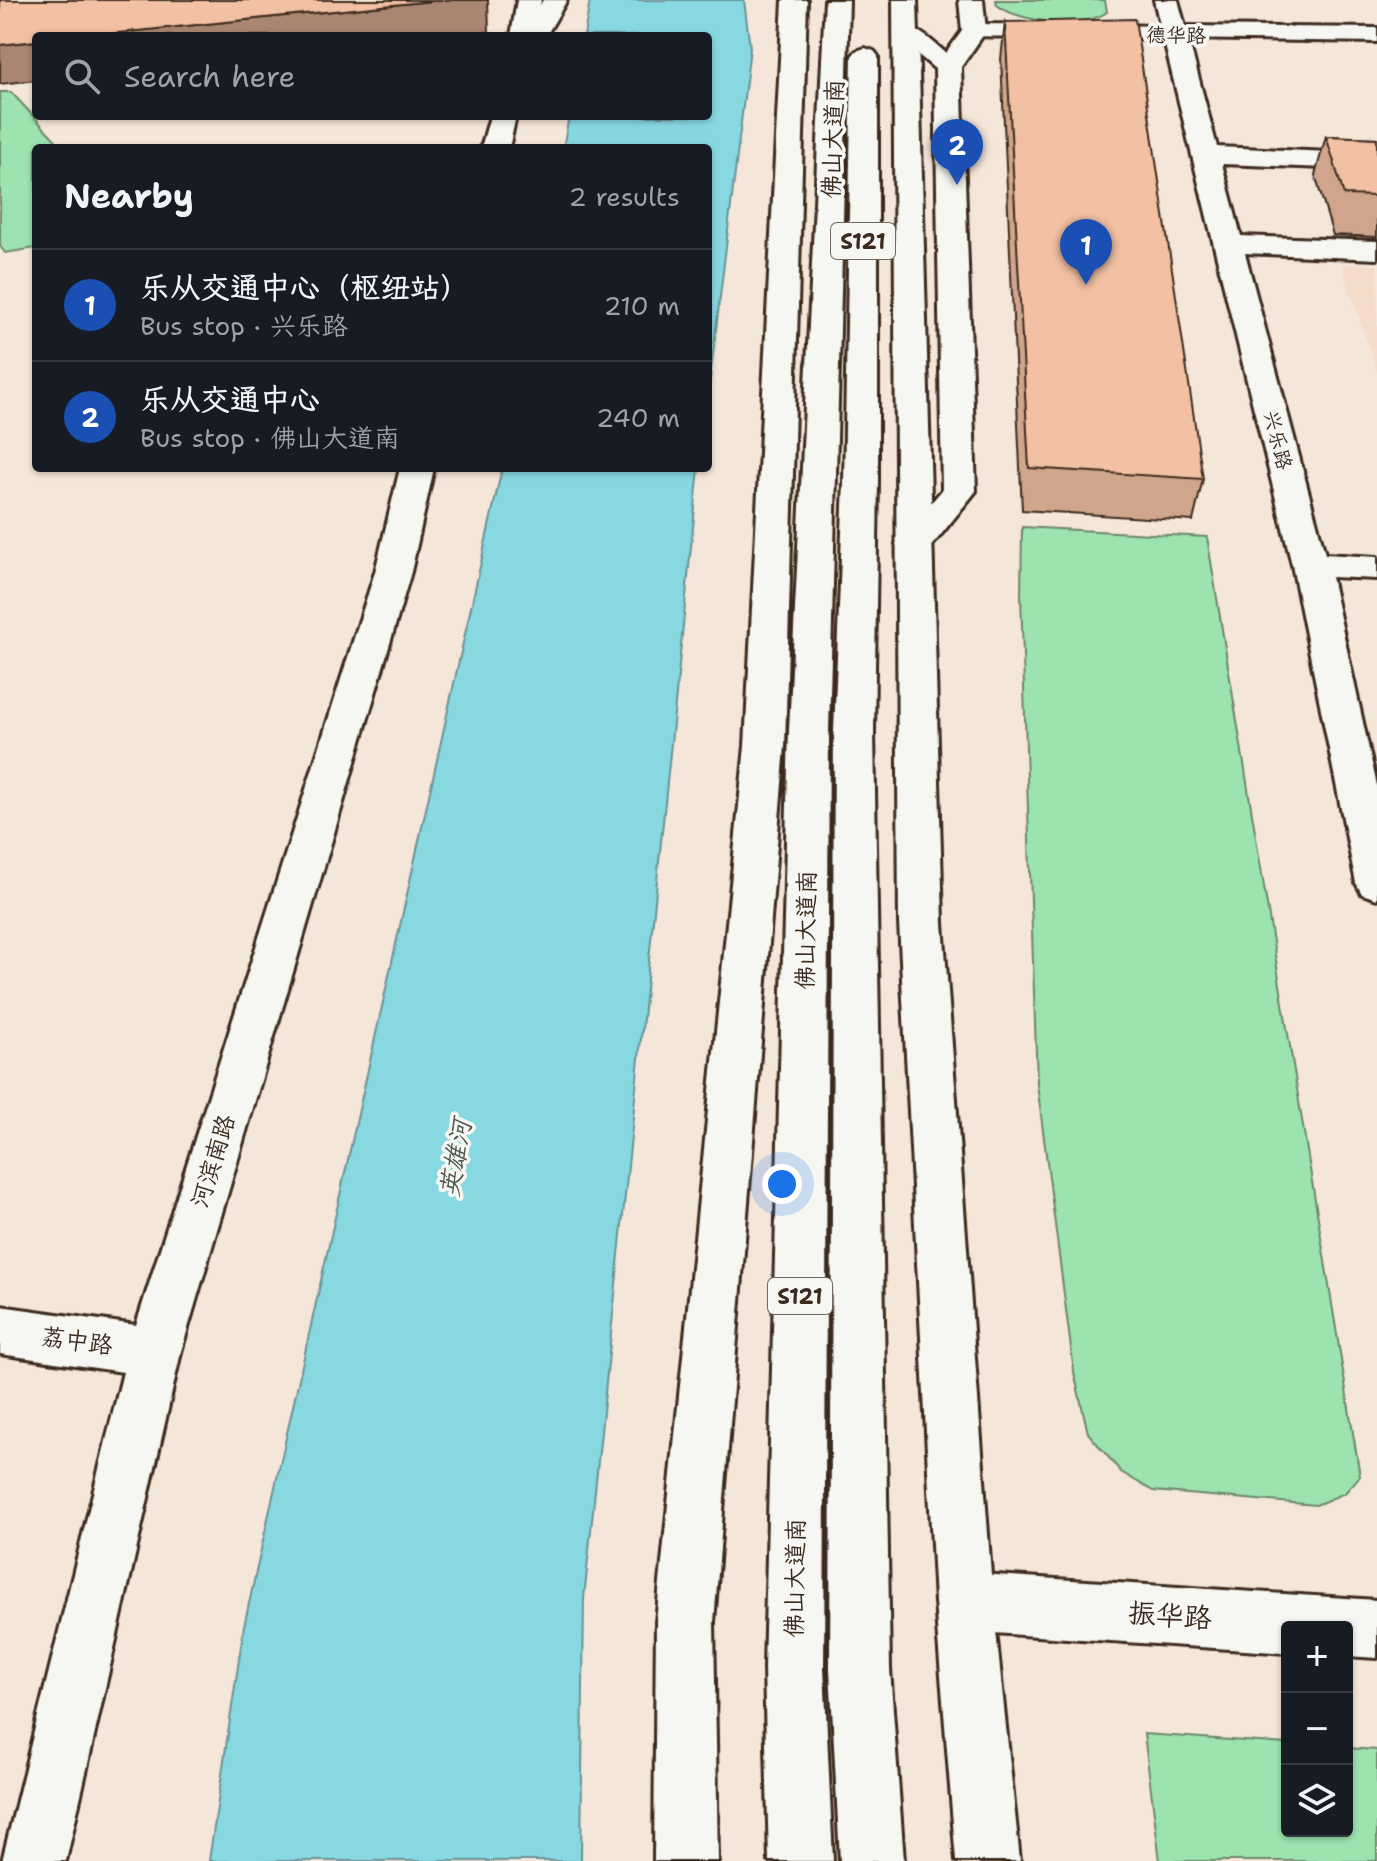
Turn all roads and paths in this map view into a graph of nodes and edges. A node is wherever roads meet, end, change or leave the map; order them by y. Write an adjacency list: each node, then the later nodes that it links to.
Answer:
1 (529, 0): 10 (main road)
2 (555, 0): 11 (main road)
3 (795, 0): 27 (main road)
4 (837, 0): 27 (main road, 佛山大道南 / S121)
5 (905, 0): 12 (main road)
6 (971, 0): 9 (main road)
7 (1166, 0): 13 (main road, 兴乐路)
8 (865, 31): 23 (main road, 佛山大道南 / S121)
9 (974, 31): 13 (main road, 德华路); 15 (main road)
10 (524, 32)
11 (536, 32)
12 (906, 34): 15 (main road); 24 (main road)
13 (1177, 35): 14 (main road, 德华路); 18 (main road, 兴乐路)
14 (1377, 35)
15 (948, 67): 24 (main road)
16 (502, 120): 17 (main road)
17 (496, 144)
18 (1207, 155): 19 (main road); 20 (main road, 兴乐路)
19 (1377, 162)
20 (1229, 244): 21 (main road); 25 (main road, 兴乐路)
21 (1377, 250)
22 (416, 472): 31 (main road, 河滨南路)
23 (858, 543): 27 (main road, 佛山大道南 / S121); 29 (main road)
24 (914, 544): 29 (main road)
25 (1310, 565): 26 (main road); 28 (main road, 兴乐路)
26 (1377, 568)
27 (809, 736): 35 (main road); 36 (main road, 佛山大道南 / S121); 37 (main road, 佛山大道南 / S121)
28 (1377, 883)
29 (921, 923): 32 (main road)
30 (0, 1330): 31 (main road, 荔中路)
31 (154, 1352): 34 (main road, 河滨南路)
32 (964, 1602): 33 (main road, 振华路); 38 (main road)
33 (1377, 1629)
34 (34, 1861)
35 (686, 1861)
36 (801, 1861)
37 (872, 1861)
38 (988, 1861)

